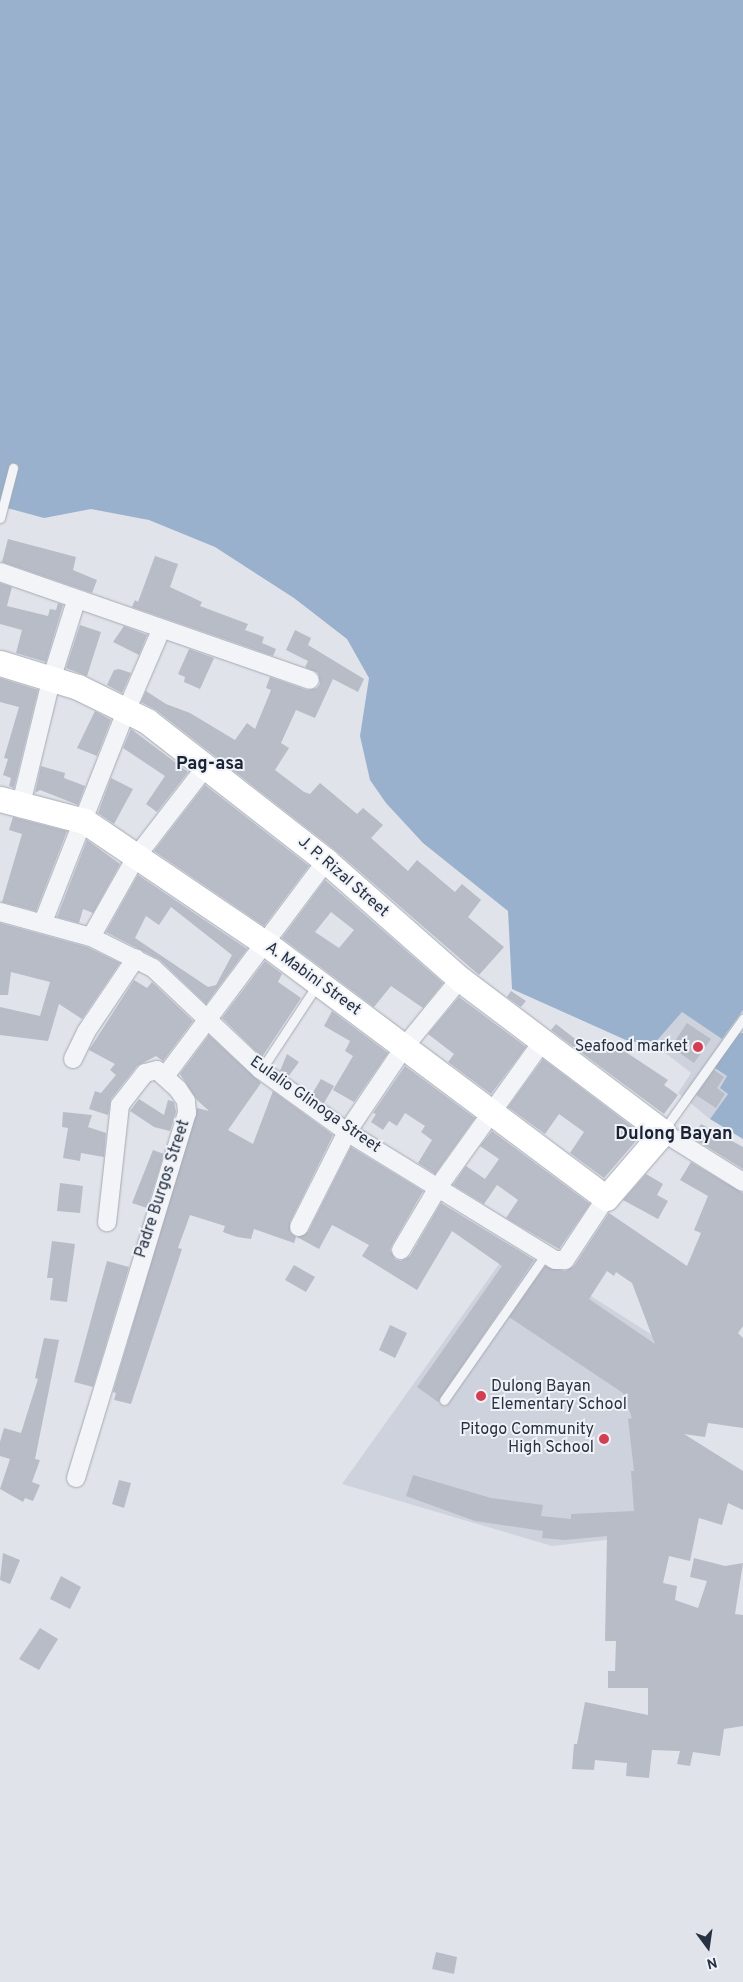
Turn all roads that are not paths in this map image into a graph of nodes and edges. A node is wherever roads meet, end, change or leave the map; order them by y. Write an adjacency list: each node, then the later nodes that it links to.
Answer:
1 (13, 468): 2 (lane)
2 (0, 518)
3 (0, 572): 4 (street)
4 (76, 601): 5 (street); 7 (street)
5 (161, 630): 8 (street); 9 (street)
6 (0, 663): 7 (street, J. P. Rizal Street)
7 (52, 677): 9 (street, J. P. Rizal Street); 11 (street)
8 (310, 680)
9 (127, 709): 10 (street, J. P. Rizal Street); 12 (street)
10 (206, 765): 13 (street); 14 (street, J. P. Rizal Street)
11 (10, 801): 12 (street, A. Mabini Street)
12 (84, 821): 13 (street, A. Mabini Street); 16 (street)
13 (136, 857): 17 (street); 18 (street, A. Mabini Street)
14 (326, 861): 18 (street); 20 (street, J. P. Rizal Street)
15 (0, 912): 16 (street, Eulalio Glinoga Street)
16 (43, 922): 17 (street, Eulalio Glinoga Street)
17 (91, 936): 19 (street, Eulalio Glinoga Street)
18 (266, 944): 21 (street, A. Mabini Street); 23 (street)
19 (136, 958): 23 (street, Eulalio Glinoga Street); 26 (street)
20 (460, 979): 24 (street, J. P. Rizal Street); 25 (street)
21 (319, 983): 25 (street, A. Mabini Street); 27 (lane)
22 (743, 1019): 31 (lane)
23 (209, 1020): 27 (street, Eulalio Glinoga Street); 28 (street)
24 (542, 1042): 29 (street); 31 (street, J. P. Rizal Street)
25 (405, 1046): 29 (street, A. Mabini Street); 30 (street)
26 (73, 1058)
27 (261, 1070): 30 (street, Eulalio Glinoga Street)
28 (166, 1075): 35 (street); 40 (street, Padre Burgos Street)
29 (490, 1114): 33 (street); 34 (street, A. Mabini Street)
30 (348, 1132): 33 (street, Eulalio Glinoga Street); 36 (street)
31 (663, 1132): 32 (street); 34 (street)
32 (743, 1182)
33 (439, 1186): 37 (street); 38 (street, Eulalio Glinoga Street)
34 (606, 1198): 38 (street)
35 (107, 1222)
36 (299, 1228)
37 (401, 1250)
38 (551, 1257): 39 (lane)
39 (444, 1400)
40 (76, 1478)

